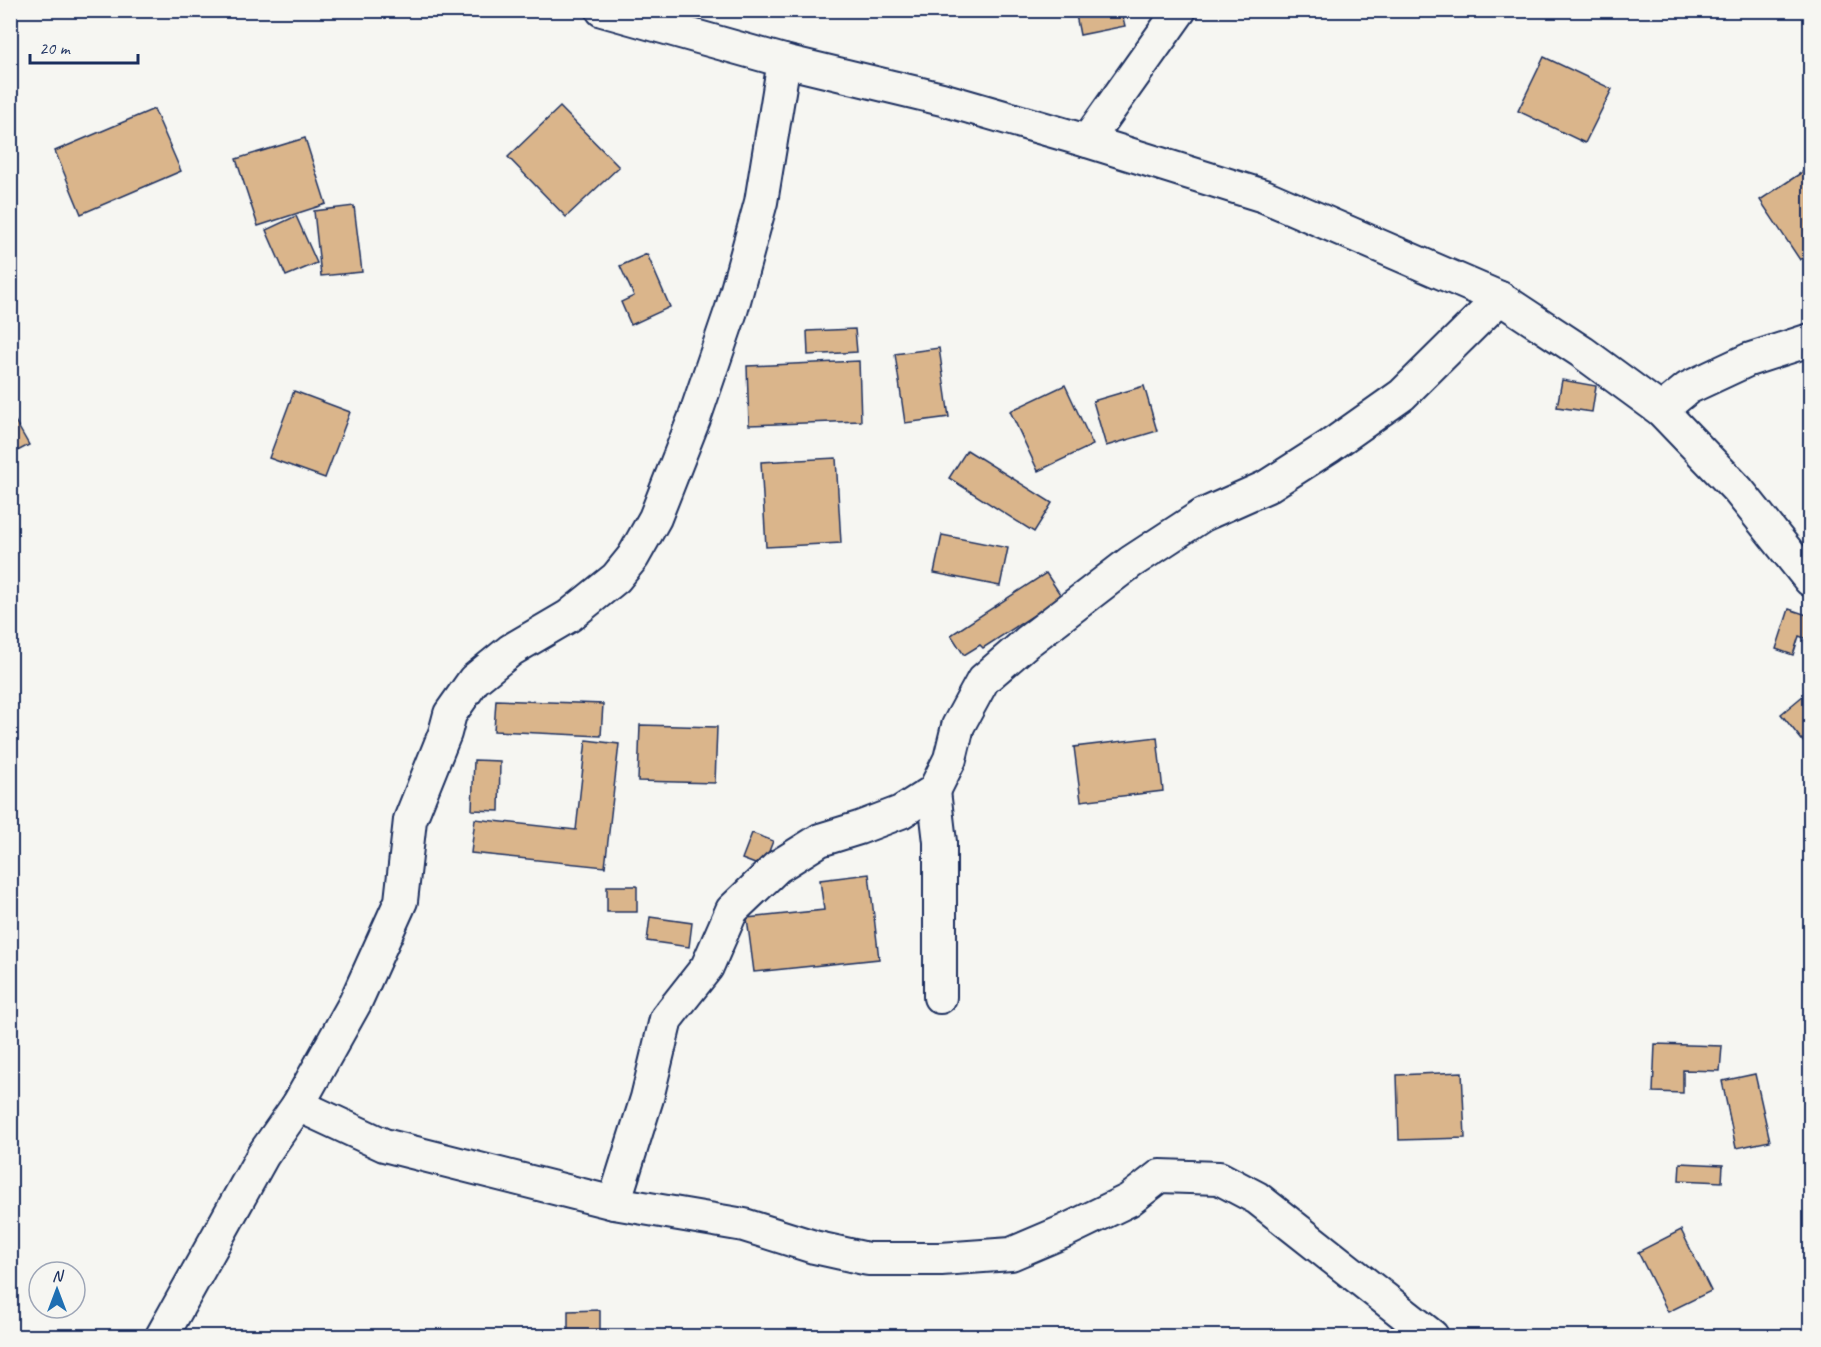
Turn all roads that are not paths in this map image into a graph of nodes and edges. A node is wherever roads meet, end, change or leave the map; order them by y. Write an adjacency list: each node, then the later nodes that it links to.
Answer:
1 (602, 10): 3 (street)
2 (1180, 10): 4 (street)
3 (784, 62): 4 (street); 11 (street)
4 (1087, 141): 5 (street)
5 (1500, 298): 7 (street); 9 (street)
6 (1810, 340): 7 (street)
7 (1661, 410): 8 (street)
8 (1810, 580)
9 (934, 791): 10 (street); 12 (street)
10 (940, 997)
11 (298, 1105): 12 (street); 13 (street)
12 (614, 1203): 14 (street)
13 (162, 1336)
14 (1432, 1336)

